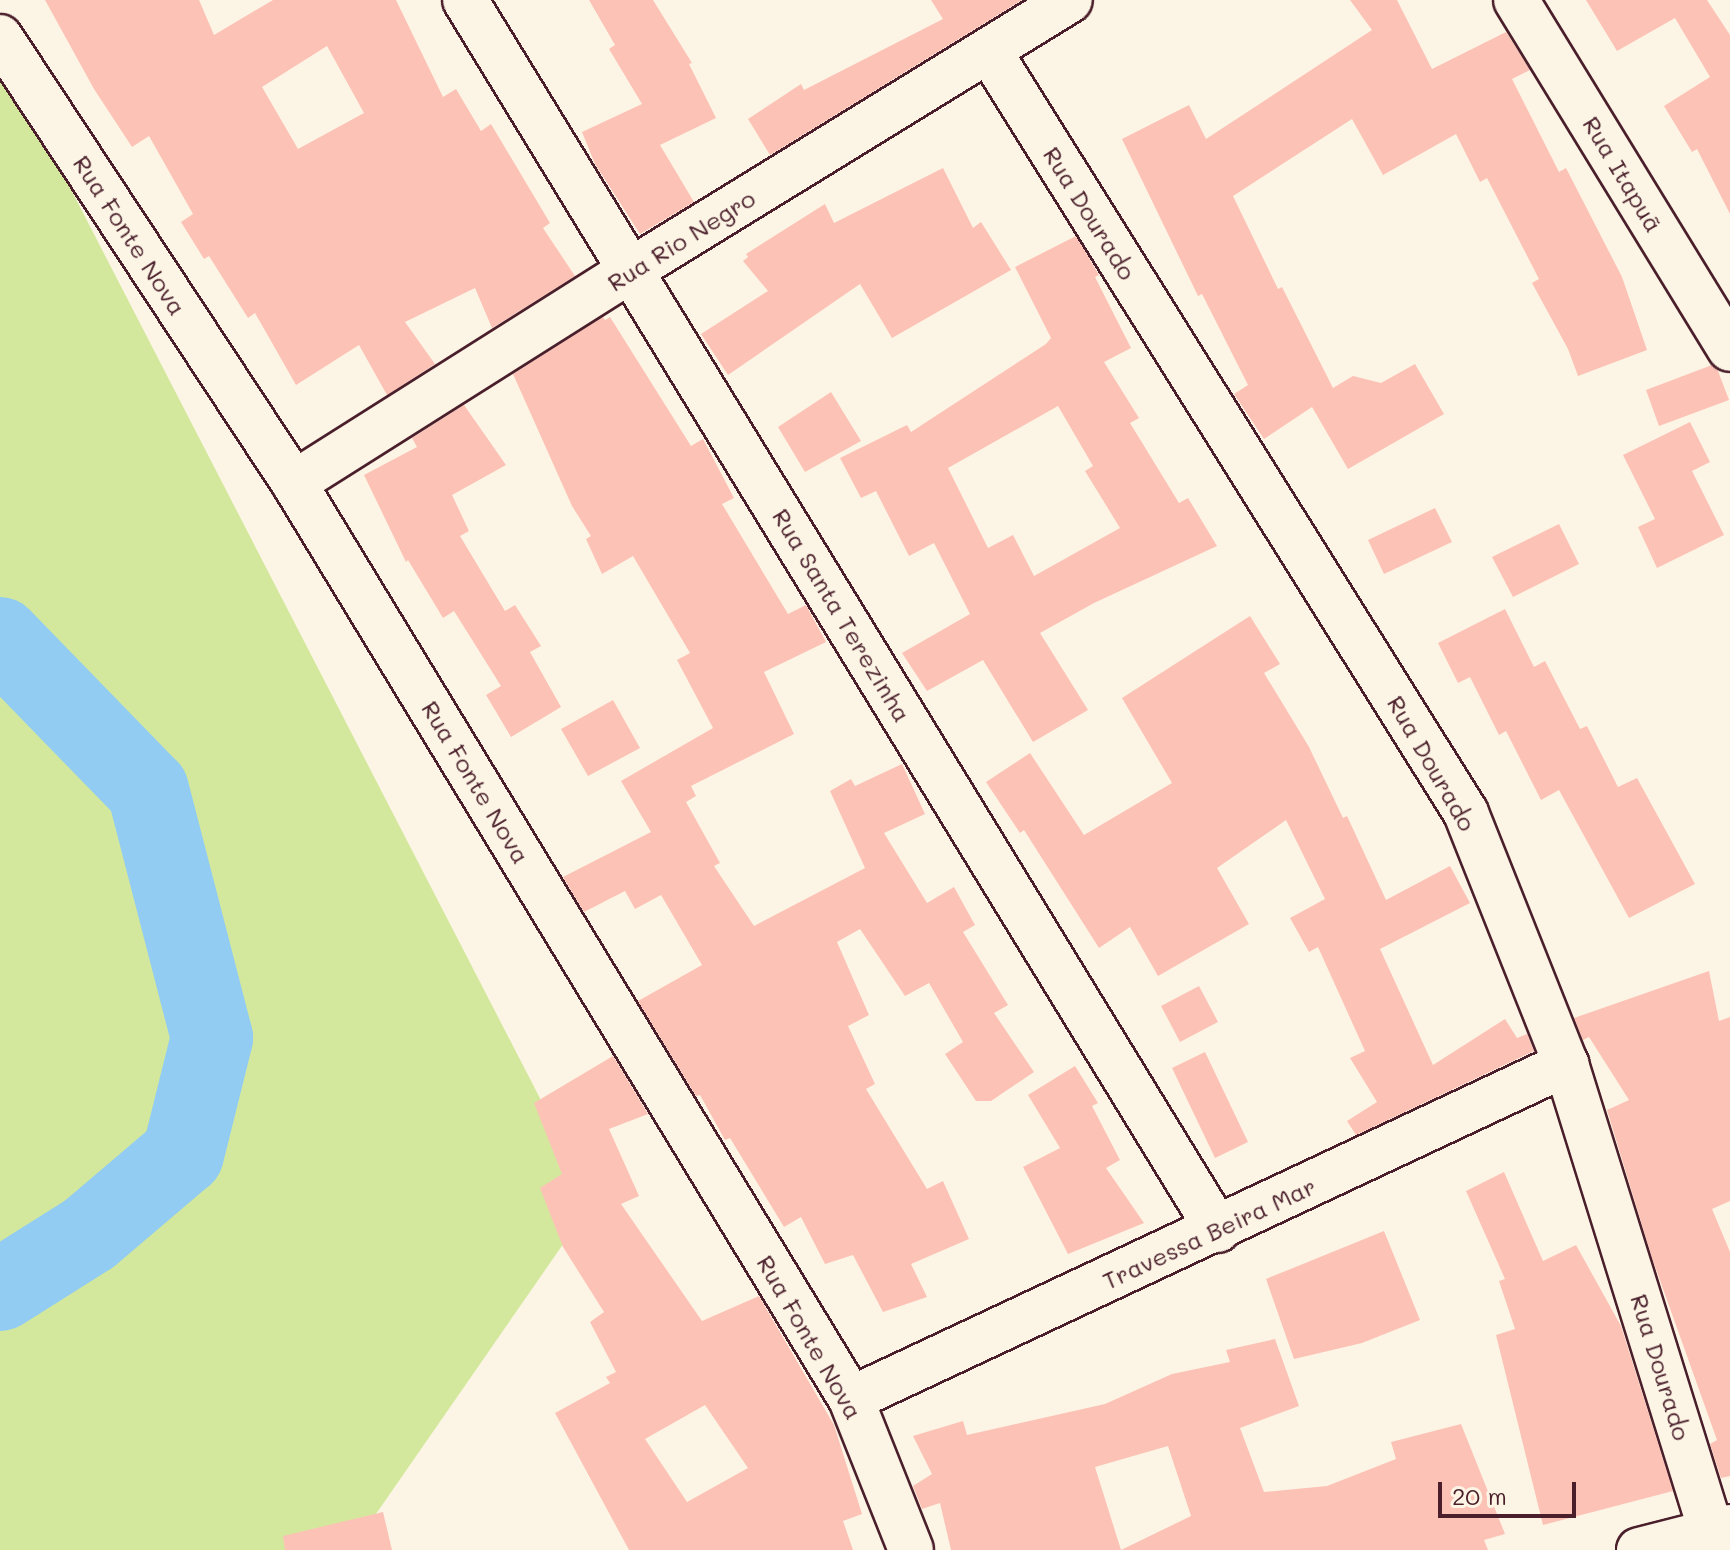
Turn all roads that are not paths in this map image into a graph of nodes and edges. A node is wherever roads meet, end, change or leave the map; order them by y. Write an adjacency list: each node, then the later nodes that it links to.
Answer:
1 (465, 0): 6 (street, Rua Santa Terezinha)
2 (1070, 0): 5 (street, Rua Rio Negro)
3 (1516, 0): 7 (street, Rua Itapuã)
4 (0, 37): 8 (street, Rua Fonte Nova)
5 (989, 51): 6 (street, Rua Rio Negro); 9 (street, Rua Dourado)
6 (631, 270): 8 (street, Rua Rio Negro); 10 (street, Rua Santa Terezinha)
7 (1730, 349)
8 (294, 483): 11 (street, Rua Fonte Nova)
9 (1566, 1064): 10 (street, Travessa Beira Mar); 12 (street, Rua Dourado)
10 (1218, 1230): 11 (street, Travessa Beira Mar)
11 (851, 1399): 13 (street, Rua Fonte Nova)
12 (1720, 1536): 14 (street)
13 (911, 1550)
14 (1639, 1550)

